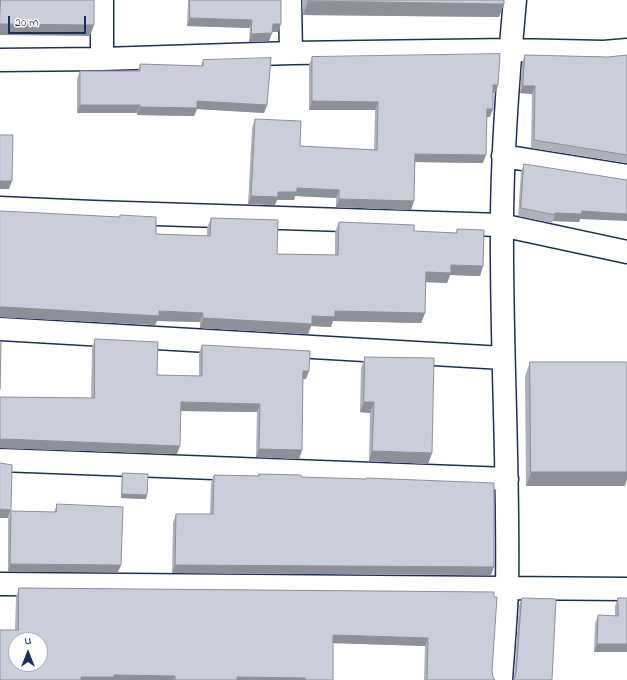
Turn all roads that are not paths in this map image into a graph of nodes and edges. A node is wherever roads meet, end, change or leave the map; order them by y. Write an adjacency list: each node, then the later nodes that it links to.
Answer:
1 (102, 0): 7 (street)
2 (290, 0): 6 (street)
3 (515, 0): 4 (street)
4 (510, 50): 5 (street); 6 (street); 9 (street)
5 (627, 50)
6 (291, 53): 7 (street)
7 (102, 59): 8 (street)
8 (0, 60)
9 (503, 156): 10 (street); 12 (street)
10 (627, 176)
11 (0, 208): 12 (street)
12 (502, 225): 13 (street); 15 (street)
13 (627, 252)
14 (0, 329): 15 (street)
15 (503, 358): 17 (street)
16 (0, 460): 17 (street)
17 (507, 479): 19 (street)
18 (0, 584): 19 (street)
19 (507, 589): 20 (street); 21 (street)
20 (627, 590)
21 (501, 680)

